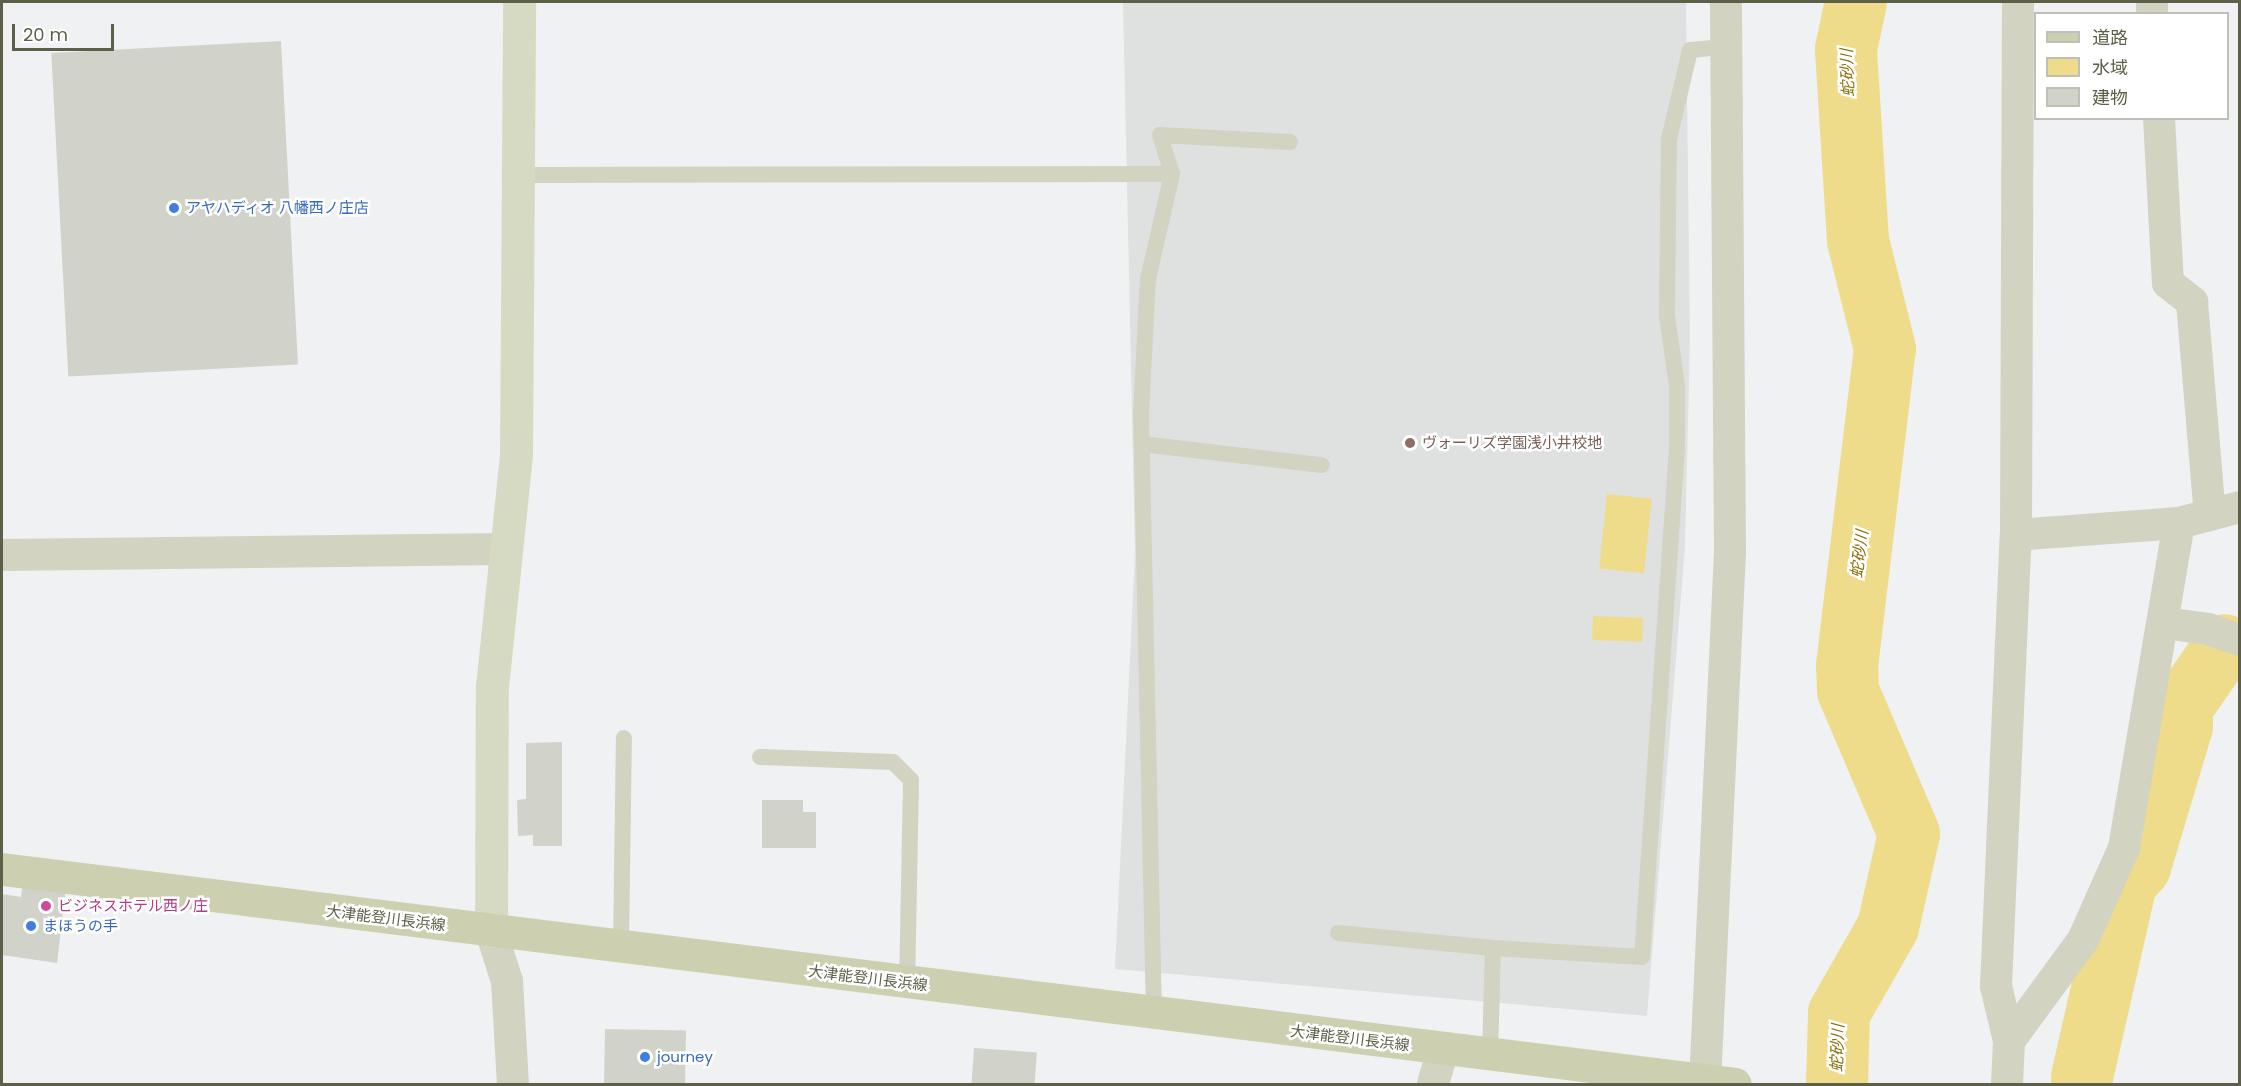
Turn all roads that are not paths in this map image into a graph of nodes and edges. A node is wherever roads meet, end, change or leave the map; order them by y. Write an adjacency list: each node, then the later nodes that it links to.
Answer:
1 (519, 2): 8 (street)
2 (1726, 2): 4 (street)
3 (2018, 2): 13 (street)
4 (1726, 47): 24 (lane); 32 (street)
5 (2158, 120): 11 (street)
6 (1290, 142): 7 (lane)
7 (1172, 174): 8 (lane); 9 (lane)
8 (519, 175): 14 (street)
9 (1142, 444): 10 (lane); 26 (lane)
10 (1322, 465)
11 (2225, 511): 12 (street)
12 (2179, 523): 13 (street); 16 (street)
13 (2016, 535): 27 (street)
14 (504, 549): 15 (street); 21 (street)
15 (2, 555)
16 (2164, 623): 17 (street); 27 (street)
17 (2240, 640)
18 (624, 738): 23 (lane)
19 (760, 757): 25 (lane)
20 (2, 869): 21 (main road, 大津能登川長浜線)
21 (491, 931): 23 (main road, 大津能登川長浜線); 30 (street)
22 (1338, 933): 24 (lane)
23 (621, 946): 25 (main road, 大津能登川長浜線)
24 (1493, 948): 29 (lane)
25 (907, 982): 26 (main road, 大津能登川長浜線)
26 (1154, 1015): 28 (main road, 大津能登川長浜線)
27 (2009, 1041): 33 (street)
28 (1443, 1049): 29 (main road, 大津能登川長浜線); 31 (street)
29 (1490, 1054): 32 (main road, 大津能登川長浜線)
30 (513, 1084)
31 (1433, 1084)
32 (1720, 1084)
33 (2007, 1084)

